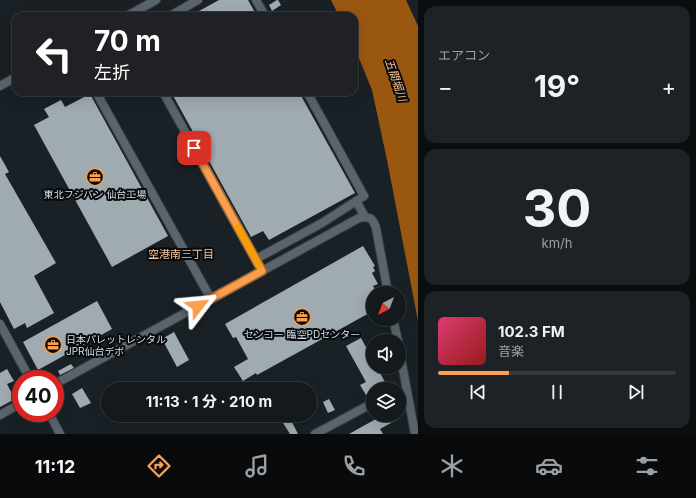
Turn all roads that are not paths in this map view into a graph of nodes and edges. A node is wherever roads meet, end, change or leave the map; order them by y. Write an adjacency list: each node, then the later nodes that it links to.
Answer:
1 (156, 0): 4 (street)
2 (198, 0): 5 (street)
3 (256, 0): 6 (street)
4 (134, 12)
5 (177, 12)
6 (263, 12)
7 (12, 79): 8 (street)
8 (0, 86)
9 (98, 96): 17 (street)
10 (165, 96): 14 (street)
11 (309, 96): 12 (street)
12 (356, 200): 13 (street); 14 (street)
13 (365, 217): 15 (street); 16 (street)
14 (256, 259): 15 (street)
15 (262, 271): 17 (street)
16 (387, 286)
17 (210, 299): 20 (street)
18 (0, 324): 19 (street)
19 (25, 370)
20 (64, 379)
21 (406, 401): 28 (street)
22 (366, 407): 27 (street)
23 (12, 408): 24 (street)
24 (0, 415)
25 (54, 422): 26 (street)
26 (60, 434)
27 (315, 434)
28 (415, 434)

